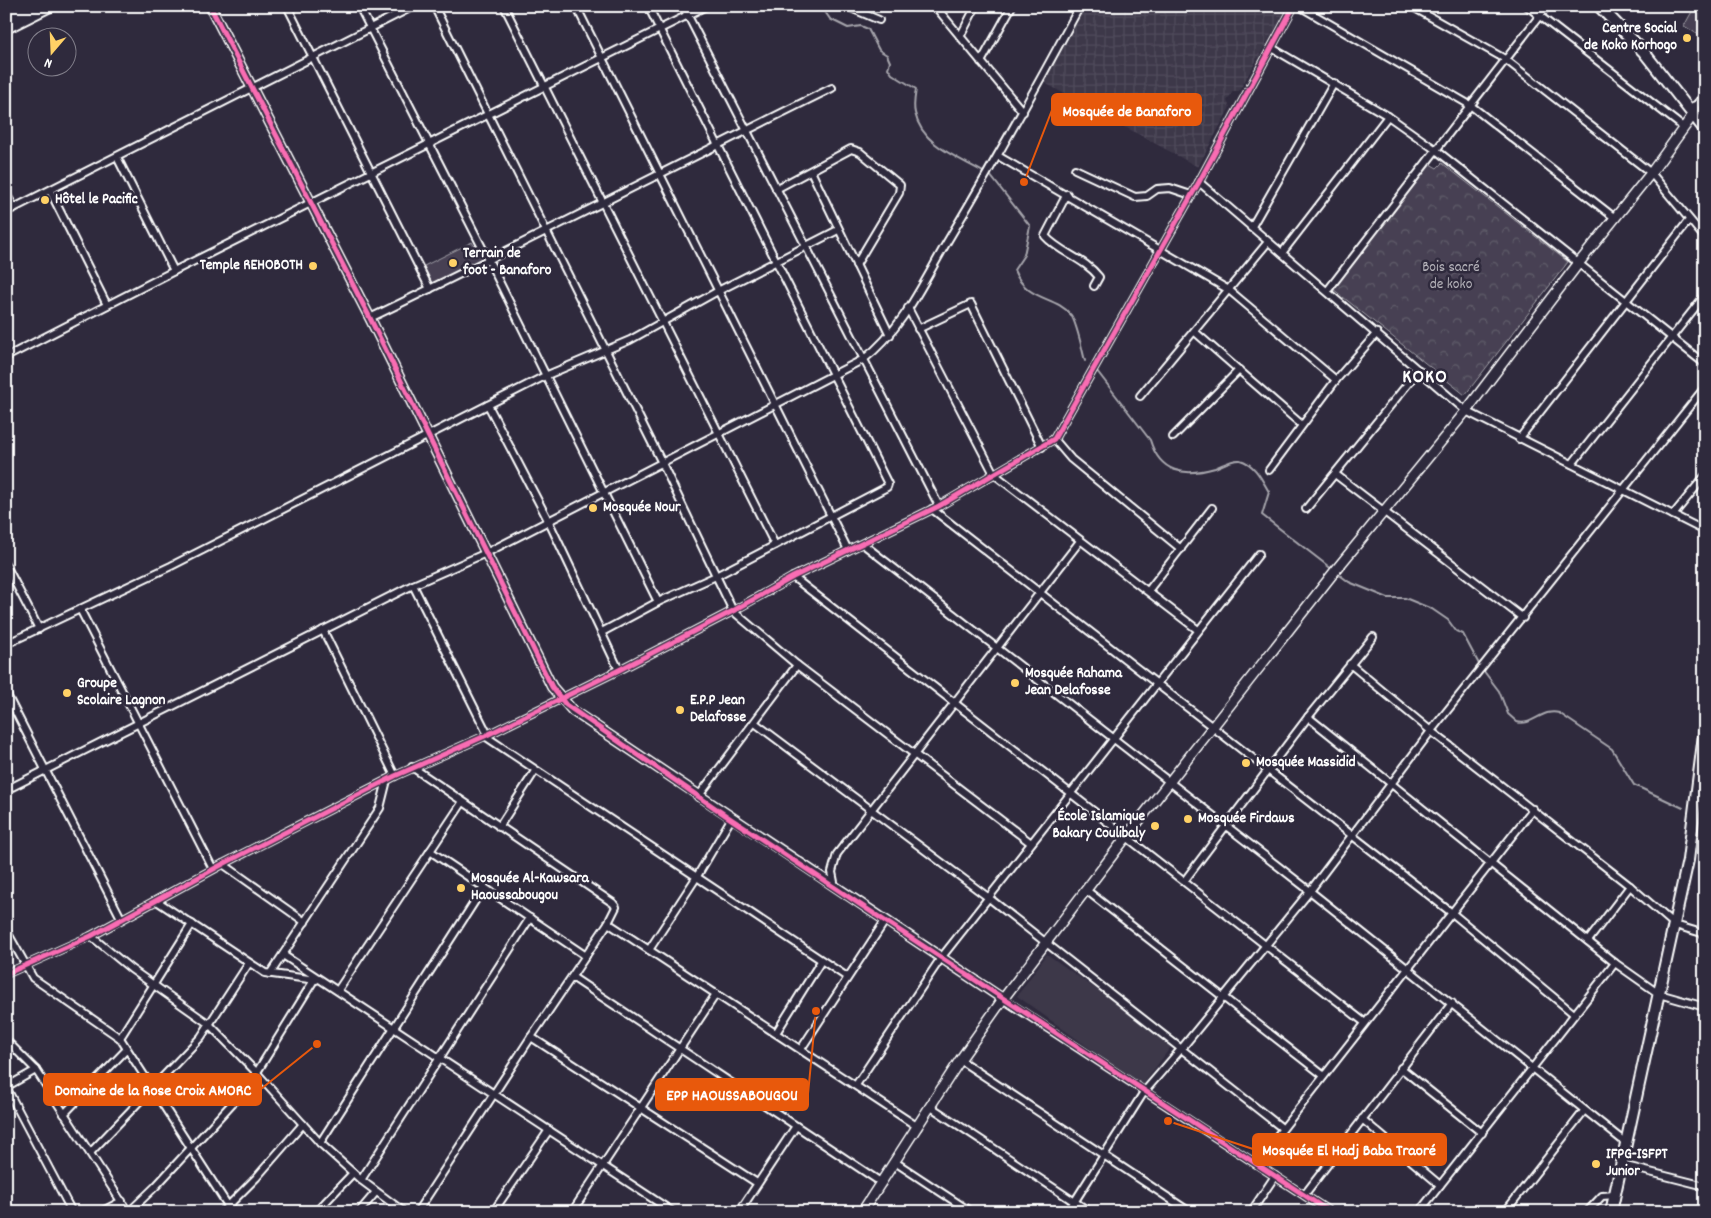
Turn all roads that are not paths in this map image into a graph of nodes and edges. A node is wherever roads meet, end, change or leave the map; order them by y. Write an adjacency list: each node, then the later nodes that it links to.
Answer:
1 (30, 6): 27 (main road)
2 (50, 6): 29 (main road)
3 (210, 6): 40 (street)
4 (287, 6): 35 (street)
5 (359, 6): 31 (street)
6 (414, 6): 31 (street)
7 (434, 6): 46 (street)
8 (504, 6): 39 (street)
9 (576, 6): 34 (street)
10 (648, 6): 30 (street)
11 (683, 6): 25 (street)
12 (706, 6): 25 (street)
13 (846, 6): 28 (street)
14 (935, 6): 32 (street)
15 (976, 6): 32 (street)
16 (1012, 6): 37 (street)
17 (1080, 6): 45 (street)
18 (1294, 6): 33 (street)
19 (1299, 6): 43 (street)
20 (1411, 6): 36 (street)
21 (1527, 6): 26 (street)
22 (1547, 6): 26 (street)
23 (1599, 6): 44 (main road)
24 (1606, 6): 44 (main road)
25 (687, 15): 30 (street); 50 (street)
26 (1541, 16): 36 (street); 49 (street)
27 (6, 18)
28 (879, 20)
29 (6, 28)
30 (659, 28): 34 (street); 53 (street)
31 (370, 29): 35 (street); 52 (street)
32 (960, 37): 37 (street)
33 (1272, 48): 38 (street); 62 (street)
34 (602, 57): 39 (street); 60 (street)
35 (313, 58): 40 (street); 59 (street)
36 (1505, 59): 43 (street); 61 (street)
37 (982, 62): 45 (street)
38 (1334, 83): 47 (street); 74 (street)
39 (544, 85): 46 (street); 68 (street)
40 (252, 88): 56 (street); 69 (street)
41 (832, 88): 50 (street)
42 (1705, 95): 44 (street)
43 (1470, 105): 54 (street); 72 (street)
44 (1694, 111): 48 (main road); 49 (street); 51 (main road)
45 (1023, 112): 55 (street)
46 (487, 115): 52 (street); 76 (street)
47 (1388, 116): 54 (street); 81 (street)
48 (1705, 122)
49 (1684, 127): 61 (street)
50 (747, 130): 53 (street); 63 (street)
51 (1705, 130)
52 (429, 143): 59 (street); 83 (street)
53 (719, 144): 60 (street); 82 (street)
54 (1436, 150): 84 (street); 91 (street)
55 (998, 156): 66 (street); 95 (street)
56 (117, 157): 64 (street); 86 (street)
57 (1075, 169): 67 (street)
58 (811, 171): 63 (street); 75 (street); 85 (street)
59 (371, 172): 69 (street); 88 (street)
60 (660, 172): 68 (street); 89 (street)
61 (1651, 173): 72 (street); 73 (street)
62 (1199, 182): 67 (street); 74 (street)
63 (776, 189): 79 (street)
64 (50, 191): 70 (street); 94 (street)
65 (6, 193): 70 (street)
66 (1067, 194): 80 (street); 87 (street)
67 (1191, 195): 80 (street)
68 (602, 202): 76 (street); 97 (street)
69 (311, 203): 86 (street); 96 (street)
70 (14, 208): 71 (street)
71 (6, 212)
72 (1615, 218): 84 (street)
73 (1689, 220): 77 (street); 93 (street)
74 (1251, 228): 78 (street)
75 (838, 230): 79 (street); 85 (street)
76 (545, 232): 83 (street); 103 (street)
77 (1705, 238)
78 (1268, 242): 81 (street); 90 (street)
79 (804, 246): 82 (street); 105 (street)
80 (1161, 248): 90 (street); 121 (street)
81 (1282, 253): 91 (street)
82 (778, 259): 89 (street); 110 (street)
83 (489, 261): 88 (street); 109 (street)
84 (1578, 264): 93 (street); 116 (street)
85 (856, 265): 101 (street)
86 (174, 271): 94 (street)
87 (1094, 286)
88 (430, 289): 96 (street)
89 (718, 290): 97 (street); 114 (street)
90 (1229, 290): 99 (street); 111 (street)
91 (1328, 290): 100 (street)
92 (1705, 296): 102 (street)
93 (1626, 302): 102 (street); 122 (street)
94 (107, 305): 104 (street)
95 (908, 308): 98 (street); 101 (street)
96 (370, 318): 119 (street)
97 (662, 323): 103 (street); 118 (street)
98 (918, 329): 123 (street); 127 (street)
99 (1195, 332): 107 (street); 113 (street)
100 (1377, 333): 108 (street); 111 (street)
101 (890, 335): 105 (street)
102 (1670, 337): 106 (street); 125 (street)
103 (605, 350): 109 (street); 124 (street)
104 (6, 357)
105 (864, 359): 110 (street); 132 (street)
106 (1705, 364)
107 (1239, 370): 117 (street); 120 (street)
108 (1419, 370): 116 (street); 128 (street)
109 (545, 376): 115 (street); 131 (street)
110 (833, 376): 114 (street); 138 (street)
111 (1336, 380): 117 (street)
112 (1705, 387): 130 (street)
113 (1140, 396)
114 (777, 404): 118 (street); 138 (street)
115 (488, 405): 119 (street); 139 (street)
116 (1466, 411): 122 (street); 136 (street)
117 (1302, 425): 126 (street)
118 (719, 432): 124 (street); 143 (street)
119 (428, 434): 146 (street); 155 (street)
120 (1173, 437)
121 (1054, 439): 123 (street); 144 (street)
122 (1520, 439): 125 (street)
123 (1042, 447): 127 (street)
124 (662, 463): 131 (street); 149 (street)
125 (1572, 464): 130 (street)
126 (1269, 470)
127 (994, 474): 132 (street); 141 (street)
128 (1335, 474): 134 (street); 136 (street)
129 (1705, 476): 137 (street)
130 (1622, 490): 137 (street); 157 (street)
131 (604, 491): 139 (street); 154 (street)
132 (940, 506): 135 (street)
133 (1212, 508): 144 (street)
134 (1306, 509)
135 (932, 510): 142 (street); 153 (street)
136 (1384, 512): 157 (street); 175 (street)
137 (1674, 515): 140 (street)
138 (831, 516): 143 (street); 145 (street)
139 (548, 520): 146 (street); 161 (street)
140 (1705, 531)
141 (1080, 541): 152 (street); 153 (street)
142 (863, 544): 145 (street); 164 (street)
143 (775, 545): 149 (street)
144 (1181, 548): 152 (street)
145 (848, 550): 150 (street)
146 (486, 552): 151 (street); 170 (street)
147 (1259, 554): 160 (street)
148 (6, 564): 158 (street)
149 (716, 576): 154 (street); 156 (street)
150 (794, 577): 156 (street); 171 (street)
151 (412, 585): 159 (street); 178 (street)
152 (1148, 591): 160 (street)
153 (1041, 593): 164 (street); 168 (street)
154 (658, 602): 161 (street)
155 (80, 609): 158 (street); 173 (street)
156 (733, 612): 166 (street); 167 (street)
157 (1522, 618): 177 (street)
158 (38, 629): 163 (street)
159 (323, 630): 173 (street); 185 (street)
160 (1198, 630): 168 (street)
161 (602, 632): 167 (street)
162 (1373, 637): 165 (street)
163 (6, 644)
164 (997, 649): 171 (street); 179 (street)
165 (1350, 664): 172 (street); 177 (street)
166 (797, 665): 174 (street); 180 (street)
167 (619, 670): 170 (street)
168 (1157, 683): 175 (street); 179 (street)
169 (6, 693): 183 (street)
170 (560, 698): 178 (street); 191 (street)
171 (955, 703): 180 (street); 190 (street)
172 (1308, 717): 182 (street); 188 (street)
173 (138, 723): 183 (street); 204 (street)
174 (755, 723): 191 (street); 194 (street)
175 (1213, 727): 182 (street); 187 (street)
176 (1705, 727): 221 (main road)
177 (1431, 731): 188 (street); 193 (street)
178 (486, 735): 181 (street); 184 (street)
179 (1114, 739): 187 (street); 190 (street)
180 (915, 755): 194 (street); 200 (street)
181 (412, 767): 185 (street); 192 (street)
182 (1267, 770): 196 (street); 199 (street)
183 (44, 771): 189 (street); 215 (street)
184 (535, 771): 197 (street); 205 (street)
185 (395, 776): 186 (street)
186 (387, 780): 202 (street); 218 (street)
187 (1170, 782): 196 (street); 198 (street)
188 (1393, 784): 199 (street); 203 (street)
189 (6, 790)
190 (1072, 793): 198 (street); 200 (street)
191 (698, 797): 195 (street)
192 (462, 803): 197 (street); 201 (street)
193 (1533, 809): 203 (street); 207 (street)
194 (871, 810): 209 (street); 212 (street)
195 (731, 819): 205 (street); 209 (street)
196 (1226, 827): 206 (street); 211 (street)
197 (499, 828): 219 (street)
198 (1127, 836): 206 (street); 210 (street)
199 (1352, 837): 211 (street); 214 (street)
200 (1031, 843): 212 (street)
201 (430, 851): 208 (street); 244 (street)
202 (222, 864): 204 (street); 218 (street)
203 (1492, 864): 214 (street); 225 (street)
204 (213, 869): 213 (street)
205 (696, 878): 228 (street); 232 (street)
206 (1185, 880): 227 (street)
207 (1630, 886): 221 (street); 225 (street)
208 (484, 887): 216 (street); 254 (street)
209 (835, 888): 217 (street)
210 (1086, 890): 226 (street); 247 (street)
211 (1310, 891): 227 (street); 236 (street)
212 (989, 898): 226 (street); 231 (street)
213 (157, 901): 215 (street); 220 (street)
214 (1452, 913): 236 (street); 251 (street)
215 (121, 918): 224 (street)
216 (530, 918): 230 (street); 263 (street)
217 (885, 921): 231 (street); 240 (street)
218 (305, 922): 229 (street)
219 (608, 923): 228 (street); 230 (street)
220 (192, 924): 233 (street); 243 (street)
221 (1675, 925): 223 (street); 246 (main road)
222 (6, 930): 235 (street)
223 (1705, 934)
224 (91, 936): 235 (street); 243 (street)
225 (1588, 941): 234 (street)
226 (1045, 943): 248 (street); 259 (street)
227 (1266, 944): 247 (street); 252 (street)
228 (649, 950): 245 (street)
229 (283, 955): 238 (street); 242 (street)
230 (586, 956): 239 (street)
231 (941, 958): 248 (street); 270 (street)
232 (821, 961): 240 (street); 255 (street)
233 (249, 963): 238 (street); 253 (street)
234 (1615, 963): 246 (street); 251 (street)
235 (25, 965): 237 (street); 257 (street)
236 (1408, 968): 249 (street); 252 (street)
237 (6, 974)
238 (270, 974): 241 (street)
239 (572, 977): 256 (street); 260 (street)
240 (847, 978): 261 (street)
241 (314, 980): 242 (street); 268 (street)
242 (322, 981): 244 (street)
243 (155, 986): 253 (street); 257 (street)
244 (338, 990): 254 (street)
245 (716, 994): 255 (street); 260 (street)
246 (1659, 994): 250 (street); 285 (main road)
247 (1223, 996): 259 (street); 269 (street)
248 (1003, 999): 264 (street); 272 (street)
249 (1452, 1003): 265 (street); 266 (street)
250 (1705, 1008)
251 (1574, 1014): 266 (street)
252 (1364, 1022): 269 (street)
253 (209, 1024): 268 (street); 271 (street)
254 (393, 1028): 263 (street); 286 (street)
255 (776, 1033): 261 (street)
256 (531, 1037): 273 (street); 274 (street)
257 (120, 1038): 262 (street)
258 (7, 1041): 267 (street)
259 (1182, 1048): 272 (street); 282 (street)
260 (679, 1049): 274 (street); 280 (street)
261 (801, 1049): 270 (street)
262 (126, 1050): 271 (street); 277 (street)
263 (438, 1058): 273 (street); 296 (street)
264 (960, 1060): 275 (street); 289 (street)
265 (1401, 1068): 278 (street); 284 (street)
266 (1531, 1068): 276 (street); 284 (street)
267 (36, 1070): 277 (street); 308 (street)
268 (257, 1073): 279 (street); 287 (street)
269 (1324, 1075): 282 (street)
270 (856, 1085): 281 (street)
271 (152, 1090): 287 (street); 288 (street)
272 (1144, 1092): 289 (street); 291 (street)
273 (493, 1094): 283 (street); 315 (street)
274 (641, 1106): 292 (street); 297 (street)
275 (931, 1106): 281 (street); 305 (street)
276 (1584, 1111): 285 (street); 329 (street)
277 (64, 1114): 288 (street)
278 (1362, 1119): 299 (street); 302 (street)
279 (303, 1124): 286 (street); 307 (street)
280 (796, 1126): 297 (street); 298 (street)
281 (918, 1127): 290 (street)
282 (1282, 1128): 291 (street)
283 (549, 1130): 292 (street); 316 (street)
284 (1482, 1133): 299 (street)
285 (1626, 1142): 293 (main road)
286 (320, 1143): 294 (street)
287 (191, 1147): 307 (street); 310 (street)
288 (90, 1153): 304 (street)
289 (1105, 1155): 305 (street); 325 (street)
290 (895, 1162): 298 (street); 322 (street)
291 (1256, 1163): 295 (street)
292 (602, 1165): 306 (street); 317 (street)
293 (1622, 1165): 300 (street); 303 (main road)
294 (353, 1173): 296 (street); 312 (street)
295 (1275, 1176): 302 (street); 326 (street)
296 (361, 1180): 301 (street)
297 (758, 1183): 320 (street)
298 (882, 1183): 321 (street)
299 (1440, 1185): 328 (street)
300 (1705, 1186)
301 (376, 1192): 313 (street); 314 (street)
302 (1305, 1194): 327 (street)
303 (1615, 1195): 330 (street); 331 (main road)
304 (122, 1202): 309 (street); 310 (street)
305 (1075, 1202): 323 (street); 324 (street)
306 (662, 1205): 318 (street); 319 (street)
307 (230, 1209): 311 (street)
308 (72, 1212)
309 (101, 1212)
310 (129, 1212)
311 (222, 1212)
312 (316, 1212)
313 (359, 1212)
314 (404, 1212)
315 (417, 1212)
316 (493, 1212)
317 (572, 1212)
318 (658, 1212)
319 (673, 1212)
320 (739, 1212)
321 (862, 1212)
322 (971, 1212)
323 (1068, 1212)
324 (1090, 1212)
325 (1190, 1212)
326 (1251, 1212)
327 (1330, 1212)
328 (1419, 1212)
329 (1505, 1212)
330 (1587, 1212)
331 (1611, 1212)

